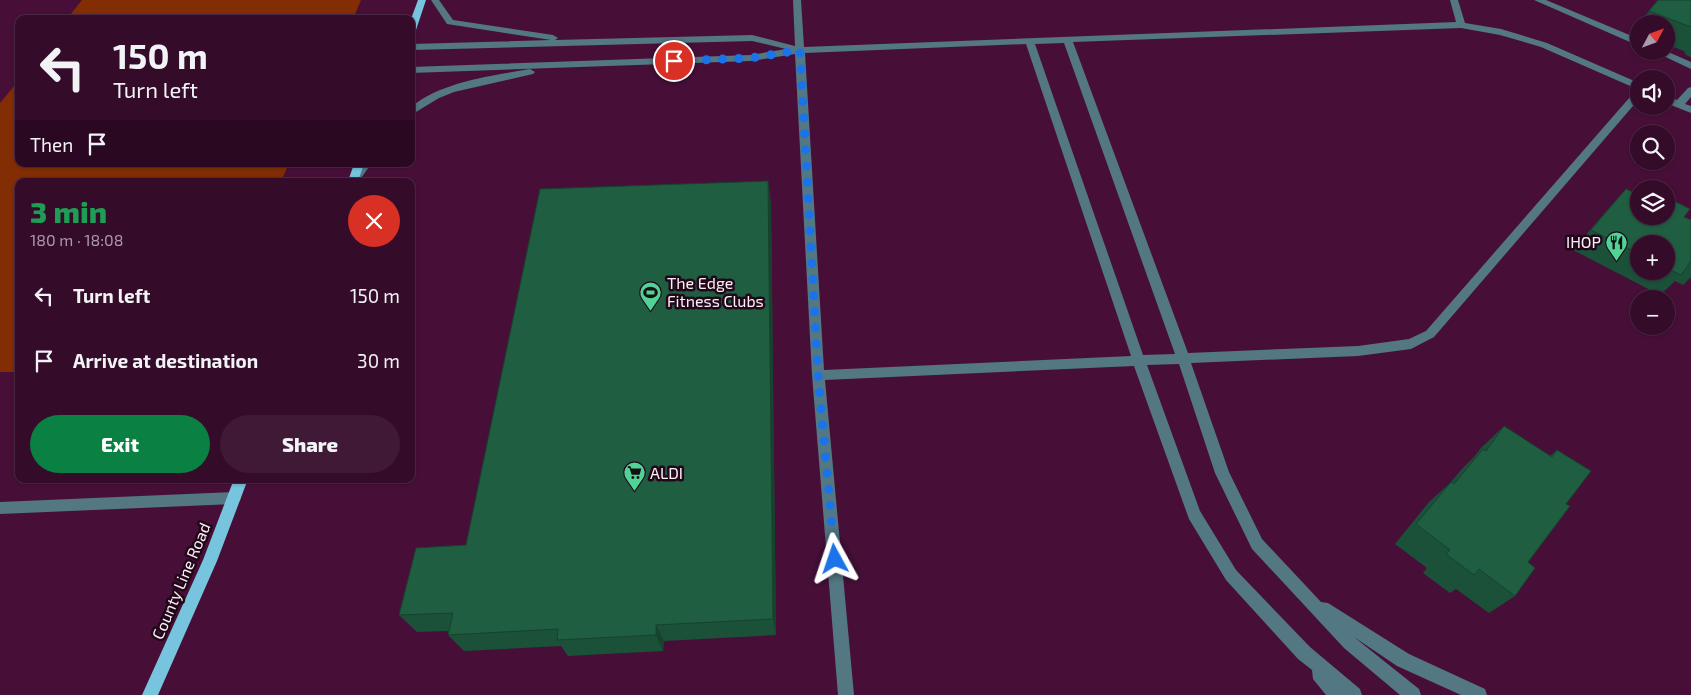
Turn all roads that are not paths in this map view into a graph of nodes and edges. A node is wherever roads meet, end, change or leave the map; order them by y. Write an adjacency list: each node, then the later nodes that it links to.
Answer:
1 (422, 0): 6 (main road)
2 (435, 0): 11 (lane)
3 (797, 0): 13 (lane)
4 (1454, 0): 7 (lane)
5 (1538, 0): 8 (lane)
6 (415, 19)
7 (1461, 25): 9 (lane); 18 (lane)
8 (1630, 39)
9 (1068, 41): 10 (lane); 27 (lane)
10 (1030, 42): 13 (lane); 28 (lane)
11 (585, 43): 12 (lane); 13 (lane)
12 (415, 48)
13 (800, 50): 15 (lane); 29 (lane)
14 (1675, 59): 16 (lane)
15 (578, 64): 17 (lane); 23 (lane)
16 (1691, 66)
17 (415, 70)
18 (1630, 83)
19 (1691, 90): 22 (lane)
20 (1630, 102): 27 (lane)
21 (1675, 103): 22 (lane)
22 (1679, 105): 24 (lane)
23 (415, 108)
24 (1691, 110)
25 (364, 167): 26 (lane)
26 (355, 178)
27 (1183, 359): 28 (lane); 33 (lane)
28 (1138, 361): 29 (lane); 34 (lane)
29 (818, 375): 36 (lane)
30 (240, 483): 31 (main road, County Line Road)
31 (234, 498): 32 (lane); 35 (main road, County Line Road)
32 (0, 508)
33 (1306, 597): 39 (lane); 40 (lane)
34 (1304, 653): 37 (lane); 38 (lane)
35 (150, 695)
36 (846, 695)
37 (1336, 695)
38 (1354, 695)
39 (1413, 695)
40 (1480, 695)

